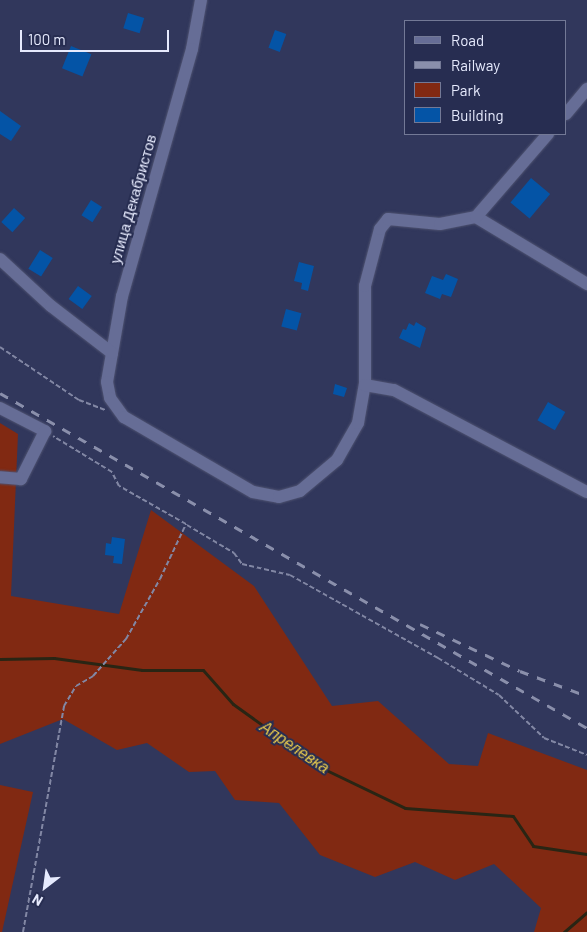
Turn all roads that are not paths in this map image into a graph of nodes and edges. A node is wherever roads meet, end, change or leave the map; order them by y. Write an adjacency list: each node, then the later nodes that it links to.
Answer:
1 (201, 0): 8 (street, улица Декабристов)
2 (587, 89): 3 (street)
3 (567, 113)
4 (547, 135): 5 (street)
5 (476, 218): 7 (street); 9 (street)
6 (0, 259): 8 (street)
7 (587, 284)
8 (112, 353): 9 (street, улица Декабристов)
9 (365, 385): 12 (street)
10 (0, 408): 11 (street)
11 (0, 477)
12 (587, 492)

